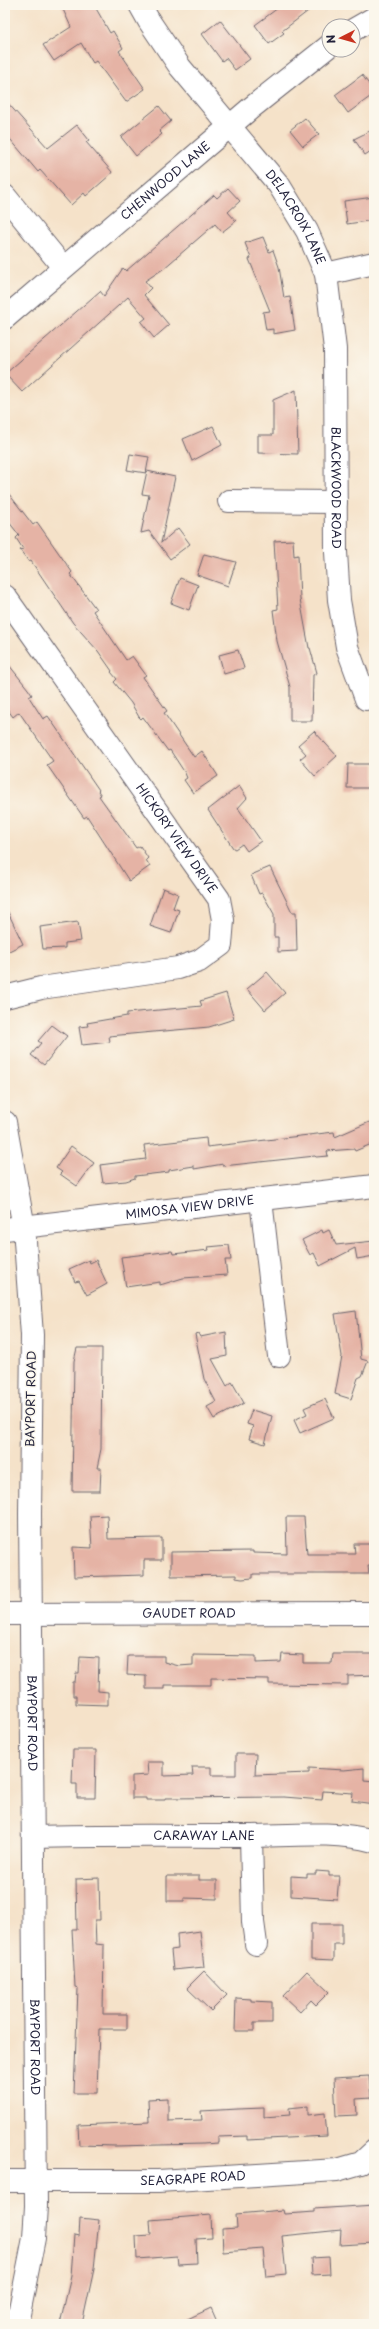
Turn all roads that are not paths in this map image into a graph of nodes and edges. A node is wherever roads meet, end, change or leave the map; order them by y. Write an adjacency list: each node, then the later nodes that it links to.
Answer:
1 (140, 5): 5 (street)
2 (374, 18): 3 (street)
3 (361, 25)
4 (321, 52): 5 (street, CHENWOOD LANE)
5 (230, 126): 8 (street, CHENWOOD LANE); 9 (street, DELACROIX LANE)
6 (5, 196): 8 (street)
7 (374, 263): 9 (street, DELACROIX LANE)
8 (63, 267): 10 (street, CHENWOOD LANE)
9 (326, 274): 12 (street, BLACKWOOD ROAD)
10 (5, 318)
11 (229, 501): 12 (street)
12 (336, 502): 14 (street, BLACKWOOD ROAD)
13 (5, 596): 15 (street, HICKORY VIEW DRIVE)
14 (366, 699)
15 (5, 997)
16 (5, 1122): 19 (street, BAYPORT ROAD)
17 (374, 1186): 18 (street, MIMOSA VIEW DRIVE)
18 (261, 1200): 19 (street, MIMOSA VIEW DRIVE); 20 (street)
19 (15, 1229): 23 (street, BAYPORT ROAD)
20 (279, 1356)
21 (374, 1613): 23 (street, GAUDET ROAD)
22 (5, 1614): 23 (street, GAUDET ROAD)
23 (31, 1614): 25 (street, BAYPORT ROAD)
24 (251, 1836): 25 (street, CARAWAY LANE); 26 (street, CARAWAY LANE); 27 (street)
25 (34, 1837): 30 (street, BAYPORT ROAD)
26 (374, 1841)
27 (256, 1944)
28 (374, 2151): 30 (street, SEAGRAPE ROAD)
29 (5, 2181): 30 (street, SEAGRAPE ROAD)
30 (36, 2181): 31 (street, BAYPORT ROAD)
31 (18, 2324)

